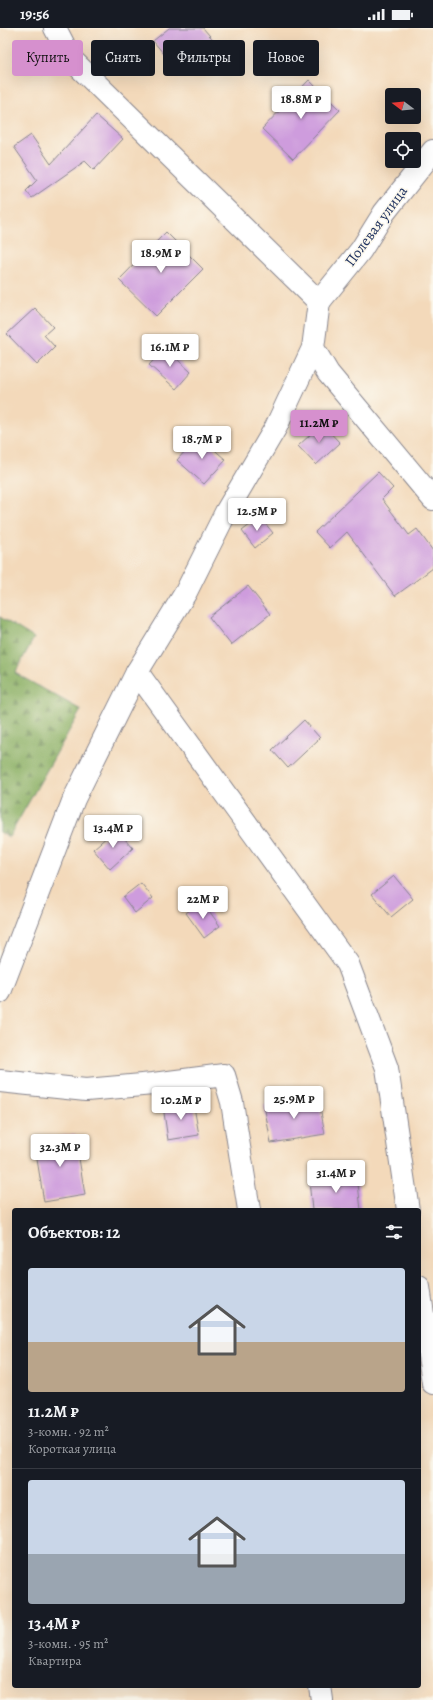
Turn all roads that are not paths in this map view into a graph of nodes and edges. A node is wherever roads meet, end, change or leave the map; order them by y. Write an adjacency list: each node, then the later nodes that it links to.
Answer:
1 (55, 28): 3 (street)
2 (433, 151): 3 (street, Полевая улица)
3 (319, 302): 4 (street)
4 (313, 348): 5 (street); 6 (street)
5 (433, 499)
6 (137, 672): 7 (street); 10 (street)
7 (0, 992)
8 (0, 1081): 9 (street)
9 (248, 1208)
10 (408, 1208)
11 (421, 1301): 12 (street)
12 (433, 1383)
13 (320, 1688): 14 (street)
14 (322, 1700)

